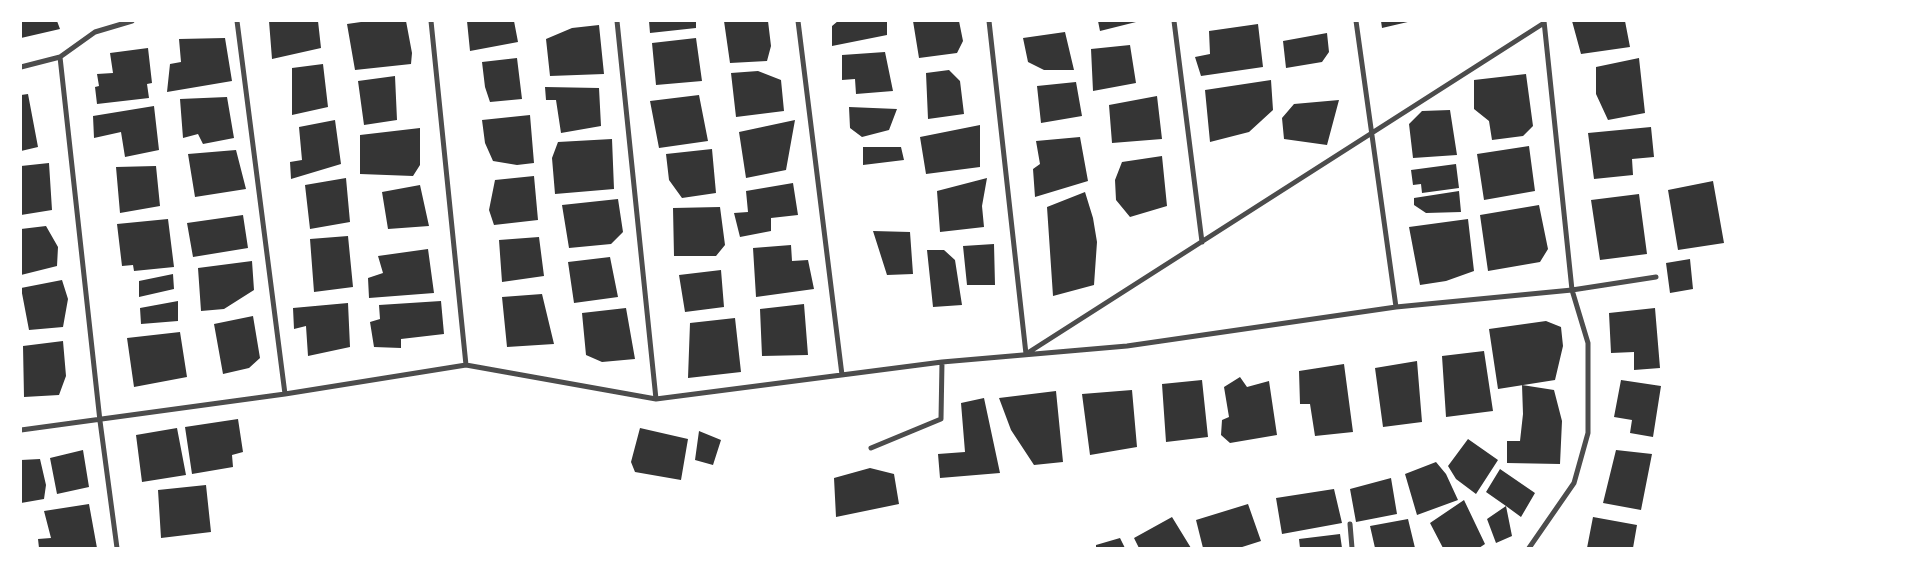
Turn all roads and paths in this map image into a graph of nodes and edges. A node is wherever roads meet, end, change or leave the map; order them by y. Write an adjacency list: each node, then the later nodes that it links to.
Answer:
1 (132, 21): 10 (street)
2 (238, 21): 21 (street)
3 (432, 21): 19 (street)
4 (617, 21): 22 (street)
5 (798, 21): 20 (street)
6 (989, 21): 17 (street)
7 (1174, 21): 13 (street)
8 (1356, 21): 12 (street)
9 (1544, 22): 12 (street); 15 (street)
10 (60, 57): 11 (street); 23 (street)
11 (21, 67)
12 (1371, 134): 13 (street); 16 (street)
13 (1202, 242): 17 (street)
14 (1656, 277): 15 (street)
15 (1572, 290): 16 (street); 29 (street)
16 (1396, 307): 17 (street)
17 (1026, 354): 18 (street)
18 (942, 362): 20 (street); 25 (street)
19 (466, 365): 21 (street); 22 (street)
20 (842, 375): 22 (street)
21 (285, 394): 23 (street)
22 (656, 399)
23 (100, 421): 24 (street); 27 (street)
24 (21, 430)
25 (871, 448)
26 (1350, 524): 28 (street)
27 (117, 548)
28 (1352, 548)
29 (1529, 548)

